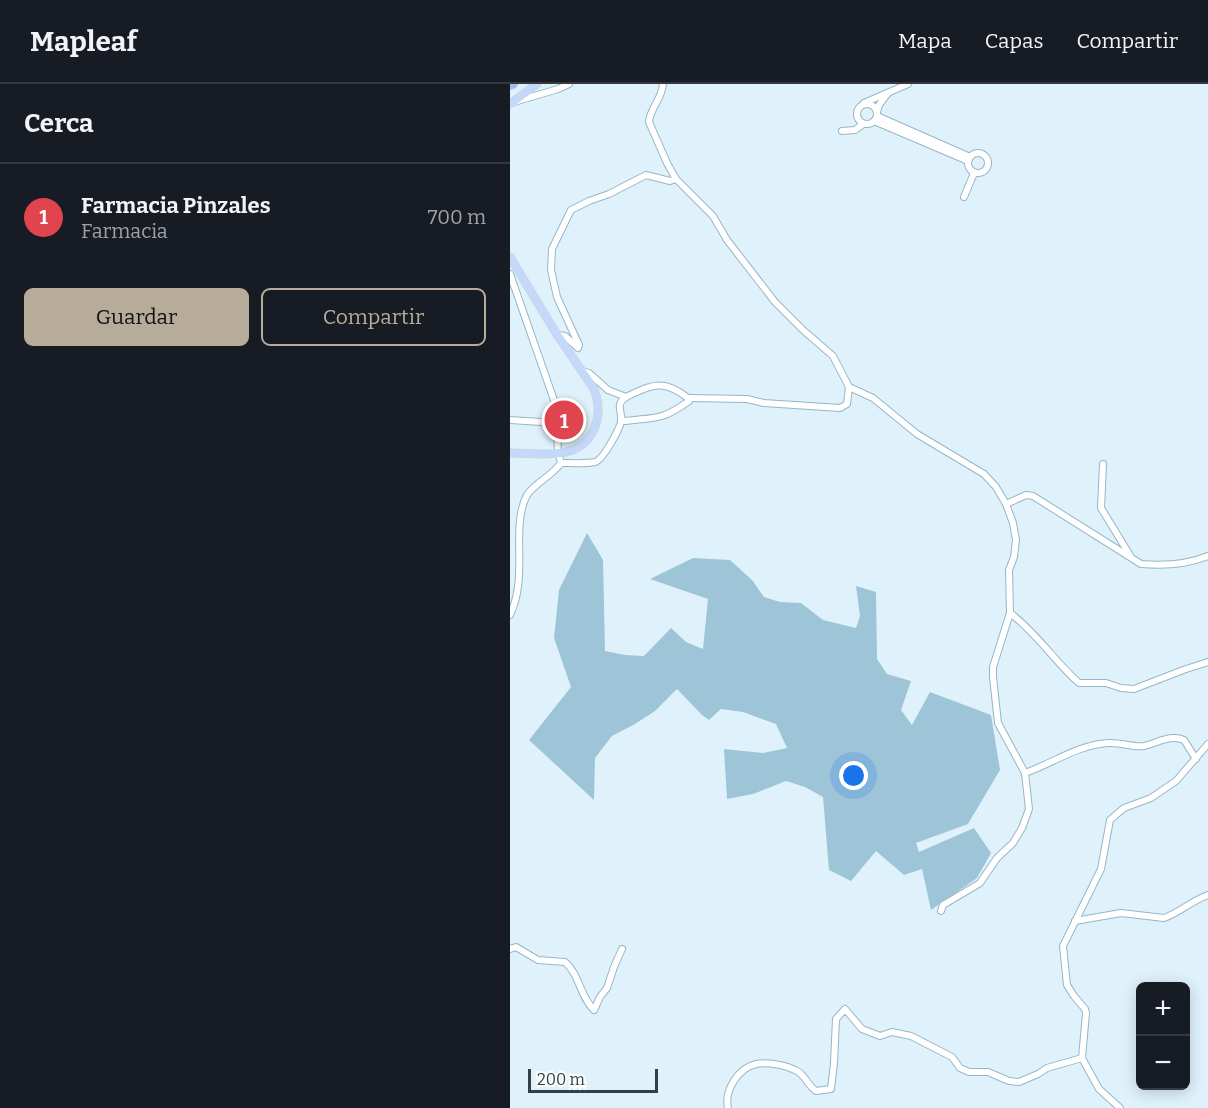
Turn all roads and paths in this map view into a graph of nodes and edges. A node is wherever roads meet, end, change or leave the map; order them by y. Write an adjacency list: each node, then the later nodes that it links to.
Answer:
1 (537, 84): 6 (main road)
2 (569, 84): 6 (street)
3 (663, 84): 13 (street)
4 (908, 84): 5 (street)
5 (891, 91): 7 (street); 8 (street)
6 (511, 103)
7 (864, 104): 8 (street); 9 (street)
8 (876, 116): 9 (street); 11 (street)
9 (863, 124): 10 (street)
10 (842, 131)
11 (969, 159): 12 (street); 12 (street)
12 (974, 173): 14 (street)
13 (676, 179): 17 (street); 19 (street)
14 (964, 197)
15 (510, 257): 17 (main road)
16 (510, 274): 24 (street)
17 (557, 335): 18 (main road)
18 (582, 371): 20 (street); 26 (main road)
19 (849, 387): 21 (street); 29 (street)
20 (626, 397): 21 (street); 23 (street)
21 (688, 398): 23 (street)
22 (510, 420): 24 (street)
23 (621, 420): 27 (street)
24 (557, 423): 26 (street)
25 (510, 453): 26 (main road)
26 (558, 453): 27 (street)
27 (561, 463): 33 (street)
28 (1103, 464): 31 (street)
29 (1006, 504): 31 (street); 32 (street)
30 (1208, 556): 31 (street)
31 (1132, 559)
32 (1010, 613): 34 (street); 37 (street)
33 (510, 615)
34 (1208, 662)
35 (1208, 744): 36 (street)
36 (1196, 759): 37 (street); 40 (street)
37 (1025, 773): 39 (street)
38 (1208, 895): 40 (street)
39 (941, 911)
40 (1075, 921): 43 (street)
41 (510, 949): 42 (street)
42 (622, 949)
43 (1082, 1058): 44 (street); 45 (street)
44 (728, 1108)
45 (1120, 1108)

